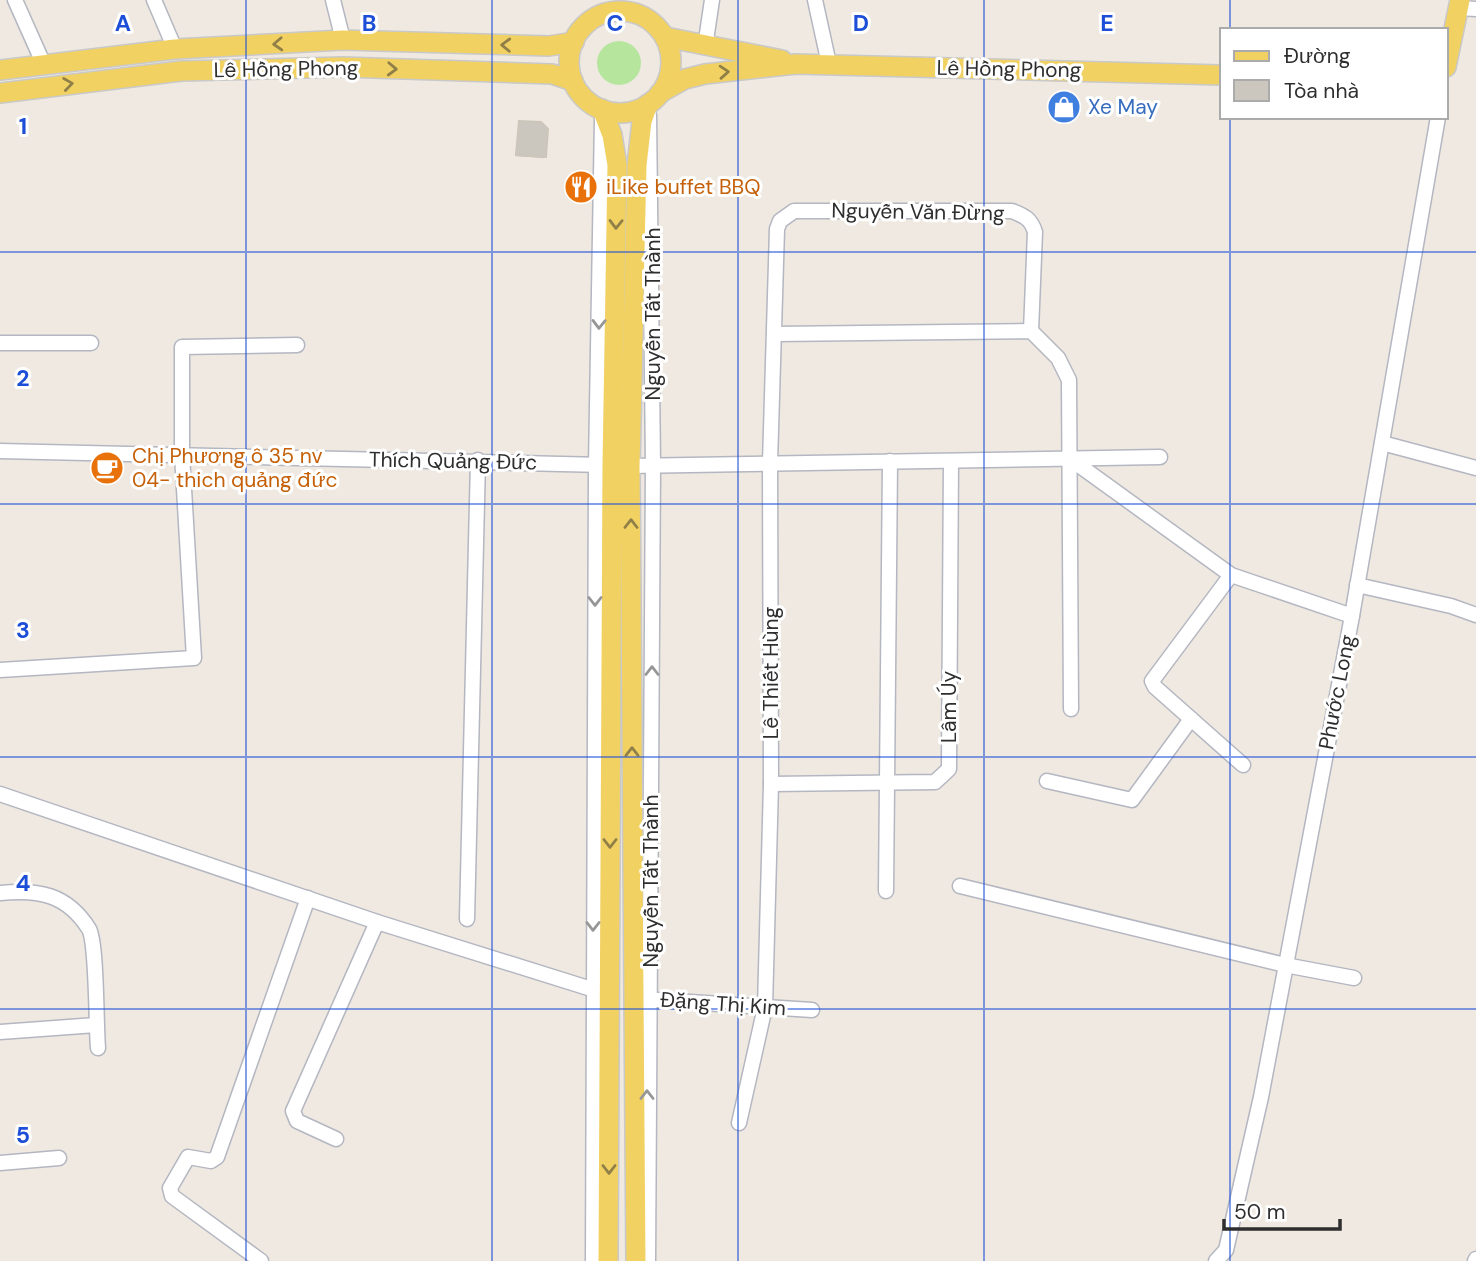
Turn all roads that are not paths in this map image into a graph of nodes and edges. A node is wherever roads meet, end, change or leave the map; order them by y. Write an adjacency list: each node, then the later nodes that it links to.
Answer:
1 (15, 0): 17 (street)
2 (154, 0): 13 (street)
3 (333, 0): 10 (street)
4 (712, 0): 12 (street)
5 (815, 0): 16 (street)
6 (622, 5): 8 (main road); 9 (main road)
7 (1465, 6): 14 (main road)
8 (591, 10): 11 (main road)
9 (665, 37): 12 (main road, Lê Hồng Phong); 23 (main road)
10 (344, 40): 11 (main road, Lê Hồng Phong, one-way to 10); 13 (main road, Lê Hồng Phong, one-way to 13); 18 (main road)
11 (574, 42): 21 (main road)
12 (705, 47): 15 (main road, Lê Hồng Phong)
13 (175, 49): 17 (main road, Lê Hồng Phong)
14 (1448, 61)
15 (796, 64): 16 (main road, Lê Hồng Phong); 23 (main road, Lê Hồng Phong, one-way to 15)
16 (829, 64): 20 (main road, Lê Hồng Phong)
17 (44, 65): 19 (main road, Lê Hồng Phong)
18 (343, 67): 21 (main road, Lê Hồng Phong, one-way to 21); 22 (main road, Lê Hồng Phong, one-way to 18)
19 (0, 70)
20 (1220, 75)
21 (573, 81): 24 (main road)
22 (0, 93)
23 (654, 99): 24 (main road); 41 (main road, Nguyễn Tất Thành); 42 (street, Nguyễn Tất Thành)
24 (601, 109): 41 (main road, Nguyễn Tất Thành, one-way to 41)
25 (1438, 119): 32 (street, Phước Long)
26 (780, 221): 27 (street, Nguyễn Văn Đừng); 28 (street, Lê Thiết Hùng)
27 (1031, 331): 28 (street); 36 (street)
28 (775, 334): 40 (street, Lê Thiết Hùng)
29 (0, 343): 30 (street)
30 (91, 343)
31 (297, 345): 34 (street)
32 (1382, 443): 43 (street); 45 (street, Phước Long)
33 (0, 451): 34 (street, Thích Quảng Đức)
34 (182, 455): 37 (street, Thích Quảng Đức); 48 (street)
35 (1160, 457): 36 (street, Thích Quảng Đức)
36 (1069, 458): 39 (street, Thích Quảng Đức); 44 (street); 49 (street)
37 (478, 460): 41 (street, Thích Quảng Đức); 60 (street)
38 (890, 461): 39 (street, Thích Quảng Đức); 40 (street, Thích Quảng Đức); 54 (street)
39 (951, 461): 54 (street, Lâm Úy)
40 (771, 463): 42 (street, Thích Quảng Đức); 53 (street, Lê Thiết Hùng)
41 (613, 465): 42 (street, Thích Quảng Đức); 64 (main road, Nguyễn Tất Thành, one-way to 64); 65 (main road, Nguyễn Tất Thành, one-way to 41)
42 (653, 465): 65 (street, Nguyễn Tất Thành, one-way to 42)
43 (1476, 468)
44 (1231, 575): 47 (street); 50 (street)
45 (1357, 585): 46 (street); 47 (street, Phước Long)
46 (1476, 615)
47 (1352, 616): 62 (street, Phước Long)
48 (0, 670)
49 (1070, 709)
50 (1191, 719): 51 (street); 52 (street)
51 (1242, 765)
52 (1047, 781)
53 (771, 784): 54 (street, Lâm Úy); 66 (street, Lê Thiết Hùng)
54 (887, 785): 57 (street)
55 (0, 794): 59 (street)
56 (960, 886): 62 (street)
57 (886, 891)
58 (0, 893): 68 (street)
59 (308, 898): 61 (street); 76 (street)
60 (467, 919)
61 (377, 922): 64 (street); 72 (street)
62 (1285, 965): 63 (street); 75 (street, Phước Long)
63 (1354, 978)
64 (601, 992): 77 (street, Nguyễn Tất Thành); 78 (main road, Nguyễn Tất Thành, one-way to 78)
65 (642, 999): 66 (street, Đặng Thị Kim); 79 (main road, Nguyễn Tất Thành); 80 (street, Nguyễn Tất Thành, one-way to 65)
66 (765, 1007): 67 (street, Đặng Thị Kim); 71 (street, Lê Thiết Hùng)
67 (813, 1010)
68 (96, 1025): 69 (street); 70 (street)
69 (0, 1032)
70 (98, 1048)
71 (740, 1123)
72 (336, 1139)
73 (59, 1158): 74 (street)
74 (0, 1163)
75 (1222, 1257)
76 (261, 1261)
77 (593, 1261)
78 (608, 1261)
79 (636, 1261)
80 (648, 1261)

